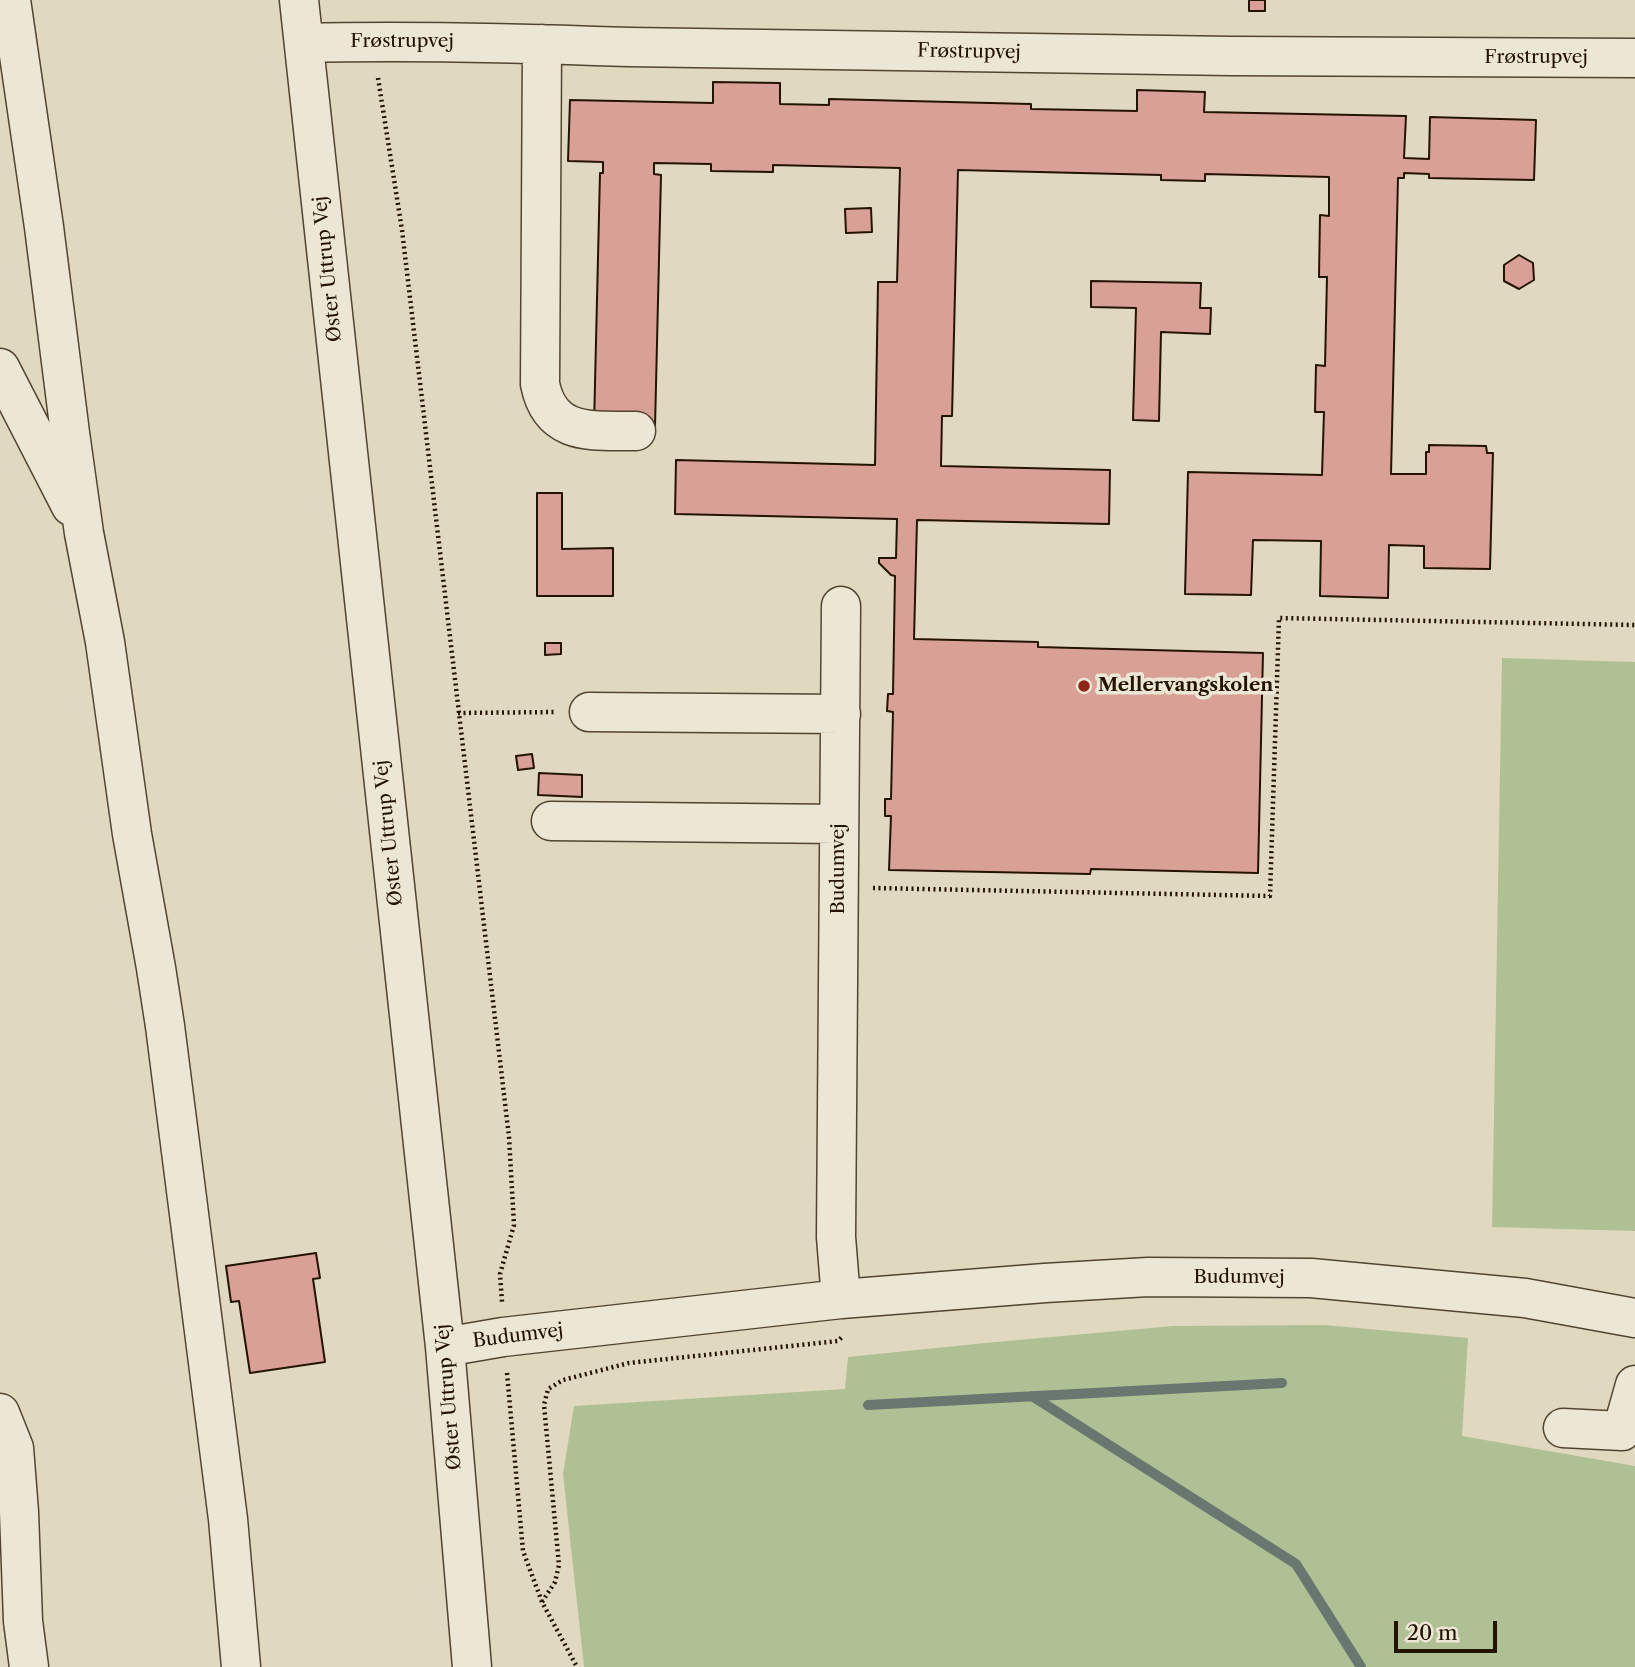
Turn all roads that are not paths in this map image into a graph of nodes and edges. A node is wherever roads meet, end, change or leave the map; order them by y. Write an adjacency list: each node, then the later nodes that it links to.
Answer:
1 (11, 0): 8 (street)
2 (299, 0): 3 (street, Øster Uttrup Vej)
3 (304, 43): 4 (street, Frøstrupvej); 16 (street, Øster Uttrup Vej)
4 (542, 44): 5 (street, Frøstrupvej); 7 (street)
5 (1635, 58)
6 (0, 368): 8 (street)
7 (636, 431)
8 (84, 533): 21 (street)
9 (841, 606): 11 (street, Budumvej)
10 (589, 712): 11 (street)
11 (841, 714): 13 (street, Budumvej)
12 (551, 821): 13 (street)
13 (839, 824): 14 (street, Budumvej)
14 (841, 1299): 15 (street, Budumvej); 16 (street, Budumvej)
15 (1635, 1318)
16 (444, 1347): 22 (street, Øster Uttrup Vej)
17 (1635, 1385): 19 (street)
18 (0, 1413): 20 (street)
19 (1563, 1428)
20 (29, 1667)
21 (241, 1667)
22 (472, 1667)

